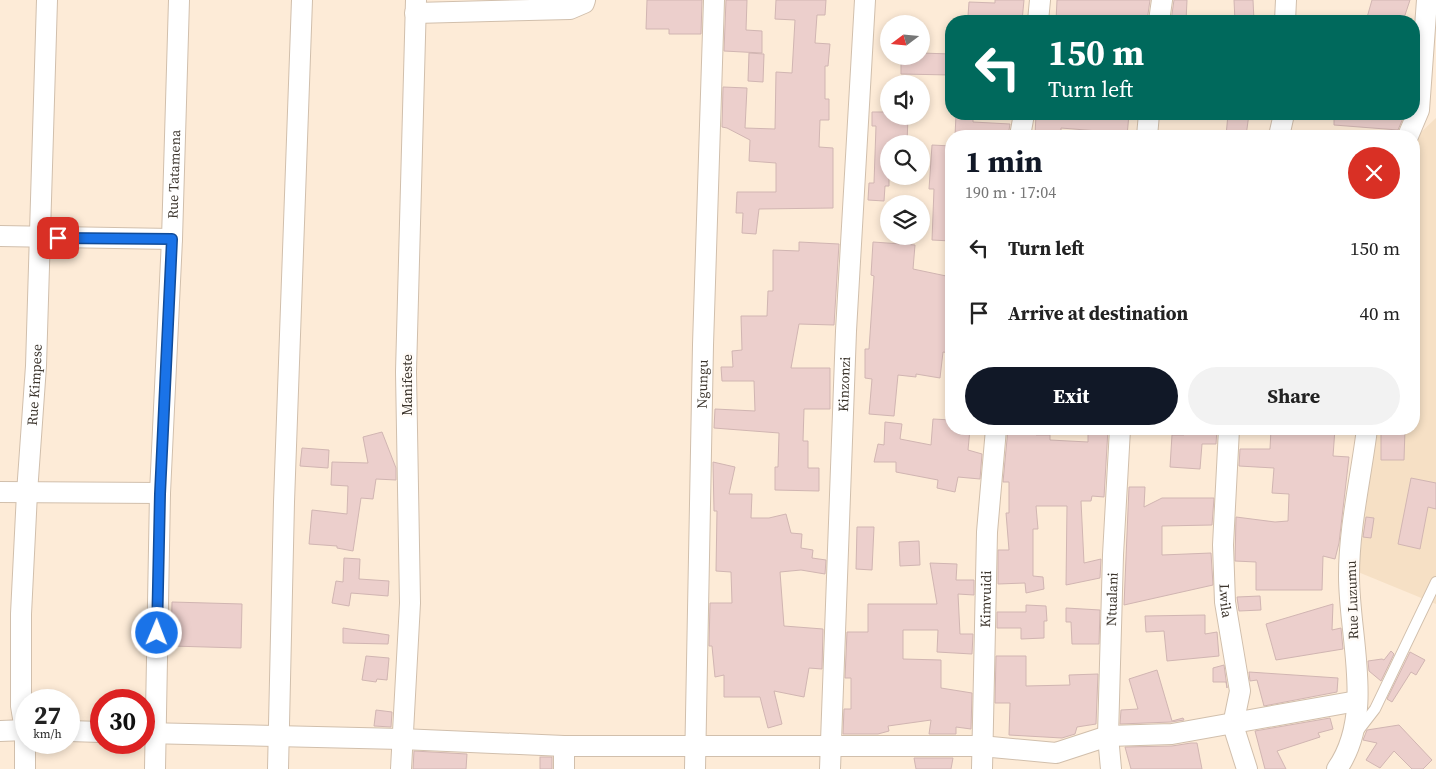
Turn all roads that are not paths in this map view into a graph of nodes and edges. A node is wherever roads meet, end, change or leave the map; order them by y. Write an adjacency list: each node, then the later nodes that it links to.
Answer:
1 (47, 0): 18 (street, Rue Kimpese)
2 (180, 0): 19 (street, Rue Tatamena)
3 (302, 0): 36 (street)
4 (585, 0): 11 (street)
5 (714, 0): 42 (street, Ngungu)
6 (865, 0): 41 (street, Kinzonzi)
7 (1040, 0): 12 (street)
8 (1162, 0): 13 (street)
9 (1286, 0): 14 (street)
10 (1427, 0): 15 (street)
11 (416, 6): 37 (street, Manifeste)
12 (1039, 15)
13 (1160, 15)
14 (1285, 15)
15 (1428, 71): 16 (street)
16 (1420, 102)
17 (0, 236): 18 (street)
18 (40, 238): 19 (street); 25 (street, Rue Kimpese)
19 (172, 239): 26 (street, Rue Tatamena)
20 (995, 435): 40 (street, Kimvuidi)
21 (1120, 435): 35 (street, Ntualani)
22 (1229, 435): 31 (street, Lwila)
23 (1366, 435): 30 (street, Rue Luzumu)
24 (0, 492): 25 (street)
25 (27, 494): 26 (street); 28 (street, Rue Kimpese)
26 (160, 494): 29 (street, Rue Tatamena)
27 (1436, 582): 38 (lane)
28 (21, 689)
29 (152, 689)
30 (1357, 701): 31 (street); 38 (street, Rue Luzumu)
31 (1234, 724): 35 (street); 54 (street, Lwila)
32 (15, 730): 33 (street)
33 (0, 731)
34 (155, 733): 36 (street)
35 (1108, 736): 40 (street); 53 (street, Ntualani)
36 (279, 737): 37 (street); 47 (street)
37 (401, 739): 39 (street); 48 (street, Manifeste)
38 (1351, 740): 55 (street, Rue Luzumu)
39 (564, 746): 42 (street); 49 (street)
40 (981, 746): 41 (street); 52 (street, Kimvuidi)
41 (829, 747): 42 (street); 51 (street, Kinzonzi)
42 (695, 748): 50 (street, Ngungu)
43 (26, 754): 45 (street, Rue Kimpese)
44 (153, 754): 46 (street, Rue Tatamena)
45 (26, 769)
46 (155, 769)
47 (278, 769)
48 (400, 769)
49 (564, 769)
50 (695, 769)
51 (830, 769)
52 (982, 769)
53 (1111, 769)
54 (1247, 769)
55 (1336, 769)

